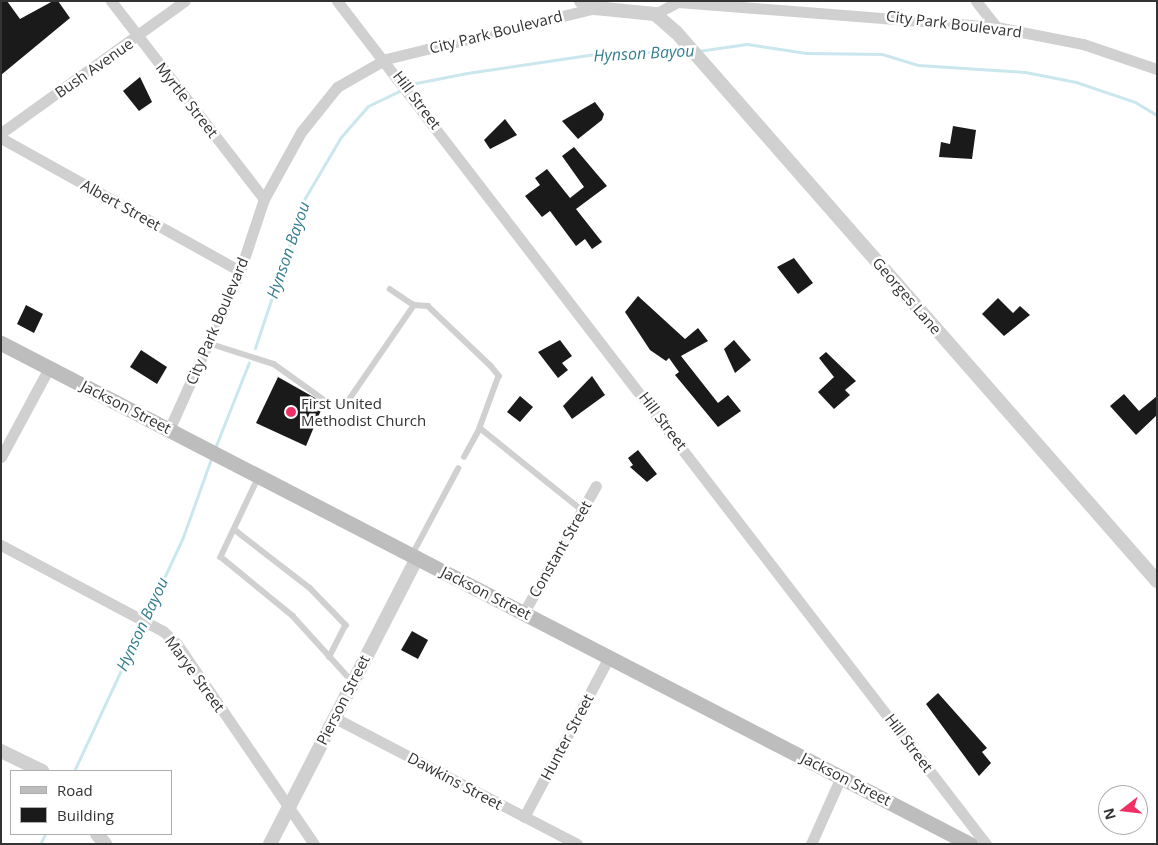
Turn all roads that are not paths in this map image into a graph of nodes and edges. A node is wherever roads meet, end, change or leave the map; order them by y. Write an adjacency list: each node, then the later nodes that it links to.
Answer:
1 (111, 1): 10 (street, Myrtle Street)
2 (185, 1): 10 (street, Bush Avenue)
3 (337, 1): 11 (street, Hill Street)
4 (581, 1): 7 (street)
5 (976, 1): 9 (street)
6 (679, 2): 8 (street, City Park Boulevard); 9 (street, City Park Boulevard)
7 (594, 8): 8 (street, City Park Boulevard); 11 (street, City Park Boulevard)
8 (655, 14): 35 (street, Georges Lane)
9 (996, 27): 12 (street, City Park Boulevard)
10 (138, 37): 13 (street, Bush Avenue); 15 (street, Myrtle Street)
11 (386, 59): 15 (street, City Park Boulevard); 51 (street, Hill Street)
12 (1157, 69)
13 (1, 133)
14 (1, 138): 16 (street, Albert Street)
15 (264, 199): 16 (street, City Park Boulevard)
16 (240, 271): 20 (street, City Park Boulevard)
17 (390, 289): 18 (lane)
18 (414, 305): 23 (lane); 24 (lane)
19 (1, 343): 21 (main road, Jackson Street)
20 (208, 343): 22 (lane); 25 (street, City Park Boulevard)
21 (49, 368): 25 (main road, Jackson Street); 26 (street)
22 (323, 399)
23 (338, 406)
24 (480, 428): 27 (lane); 31 (lane)
25 (169, 430): 29 (main road, Jackson Street)
26 (1, 457)
27 (464, 457)
28 (458, 469): 34 (lane)
29 (259, 477): 32 (lane); 34 (main road, Jackson Street)
30 (596, 486): 31 (street, Constant Street)
31 (582, 510): 36 (street, Constant Street)
32 (235, 530): 37 (lane); 37 (lane)
33 (1, 545): 44 (street, Marye Street)
34 (415, 557): 36 (main road, Jackson Street); 39 (street, Pierson Street)
35 (1157, 581)
36 (524, 612): 38 (main road, Jackson Street)
37 (330, 657): 39 (lane)
38 (609, 657): 43 (main road, Jackson Street); 45 (street, Hunter Street)
39 (352, 681): 40 (street, Pierson Street)
40 (334, 717): 44 (street, Pierson Street); 45 (street, Dawkins Street)
41 (1, 751): 42 (street)
42 (40, 770)
43 (841, 777): 46 (main road, Jackson Street); 50 (street)
44 (289, 808): 47 (street, Pierson Street); 48 (street, Marye Street)
45 (524, 817): 49 (street, Dawkins Street)
46 (966, 843)
47 (270, 844)
48 (314, 844)
49 (577, 844)
50 (811, 844)
51 (986, 844)

